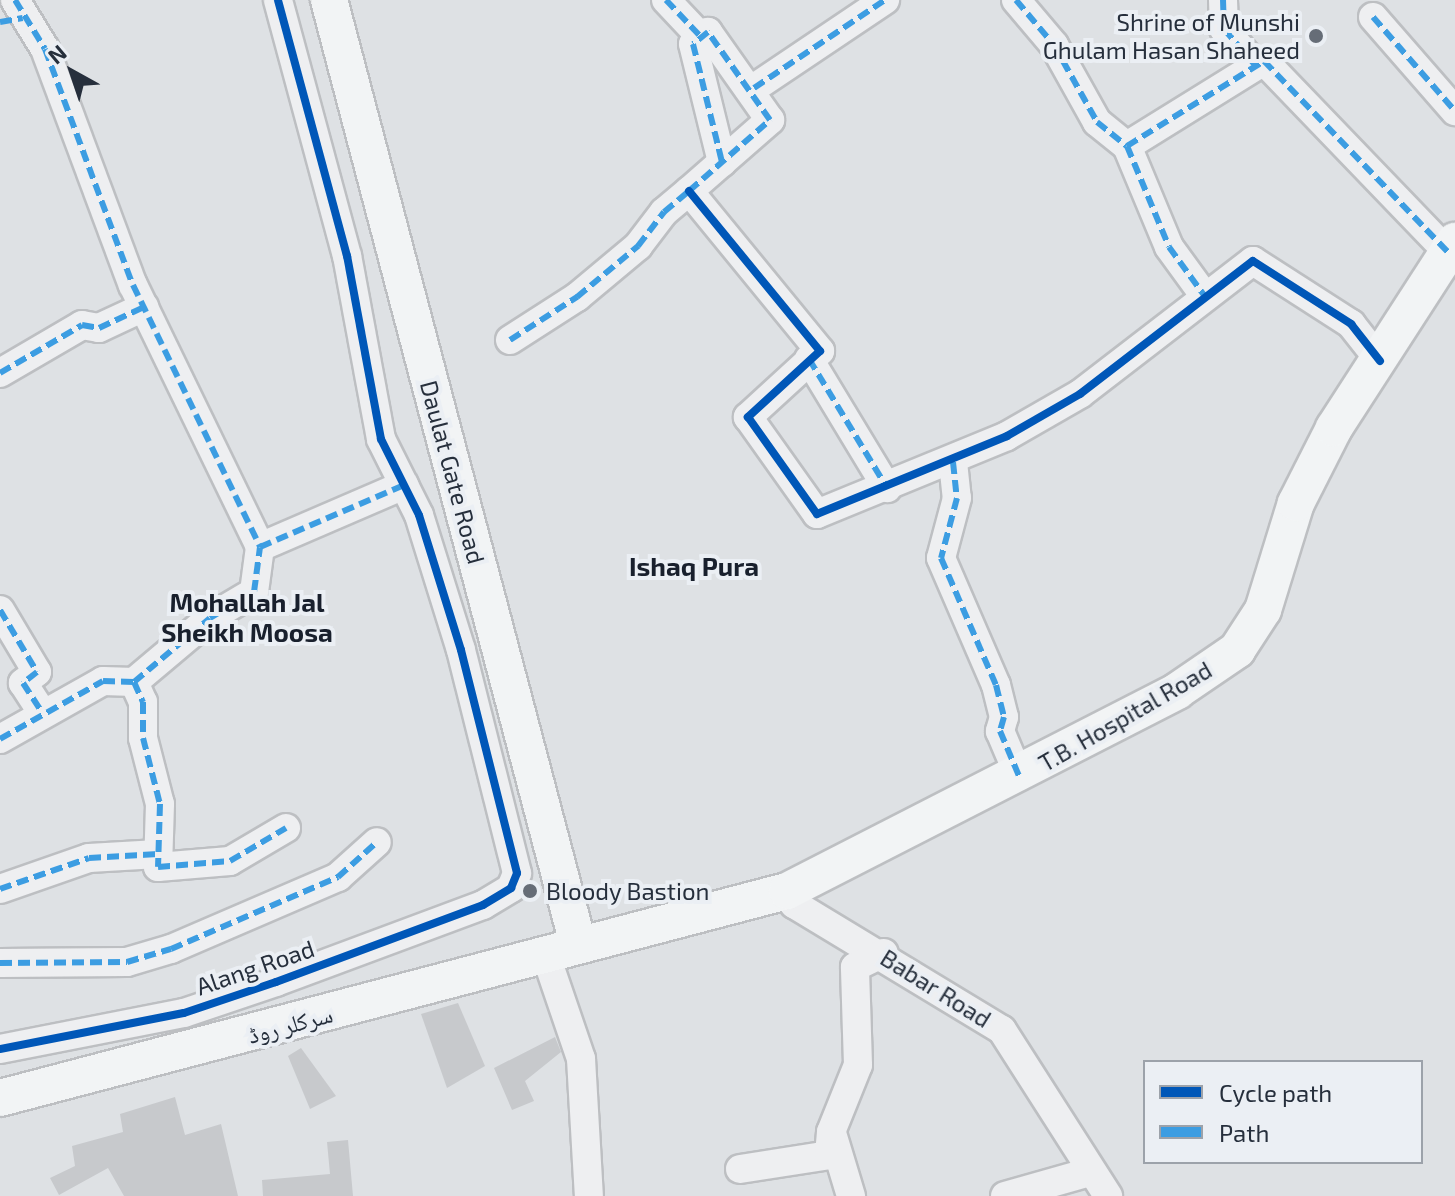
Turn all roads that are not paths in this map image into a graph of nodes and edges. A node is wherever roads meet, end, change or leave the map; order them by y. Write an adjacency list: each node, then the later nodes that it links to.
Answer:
1 (278, 0): 24 (street)
2 (329, 0): 37 (main road, Daulat Gate Road)
3 (666, 0): 9 (street)
4 (885, 0): 11 (street)
5 (1016, 0): 13 (street)
6 (1223, 0): 10 (street)
7 (13, 14): 18 (street)
8 (1373, 17): 12 (street)
9 (701, 37): 11 (street); 14 (street)
10 (1255, 65): 13 (street); 16 (street)
11 (754, 88): 14 (street)
12 (1455, 111)
13 (1127, 146): 17 (street)
14 (722, 162): 15 (street)
15 (689, 191): 19 (street); 20 (street)
16 (1452, 246): 21 (main road, T.B. Hospital Road)
17 (1204, 295): 21 (street); 23 (street)
18 (144, 307): 22 (street); 26 (street)
19 (510, 340)
20 (809, 359): 25 (street); 25 (street)
21 (1380, 361): 31 (main road, T.B. Hospital Road)
22 (0, 373)
23 (953, 462): 25 (street); 31 (street)
24 (404, 485): 26 (street); 40 (street, Alang Road)
25 (887, 488)
26 (260, 547): 28 (street)
27 (0, 610): 29 (street)
28 (134, 682): 29 (street); 34 (street)
29 (42, 712): 30 (street)
30 (0, 739)
31 (1019, 776): 36 (main road, T.B. Hospital Road)
32 (286, 828): 34 (street)
33 (377, 842): 39 (street)
34 (158, 854): 35 (street)
35 (0, 889)
36 (787, 891): 37 (main road, T.B. Hospital Road); 38 (street, Babar Road)
37 (562, 948): 41 (main road, سرکلر روڈ); 45 (street)
38 (884, 953): 42 (street); 44 (street, Babar Road)
39 (0, 963)
40 (0, 1049)
41 (0, 1098)
42 (831, 1132): 43 (street); 46 (street)
43 (740, 1169)
44 (1090, 1172): 47 (street); 48 (street, Babar Road)
45 (589, 1196)
46 (851, 1196)
47 (1005, 1196)
48 (1108, 1196)

